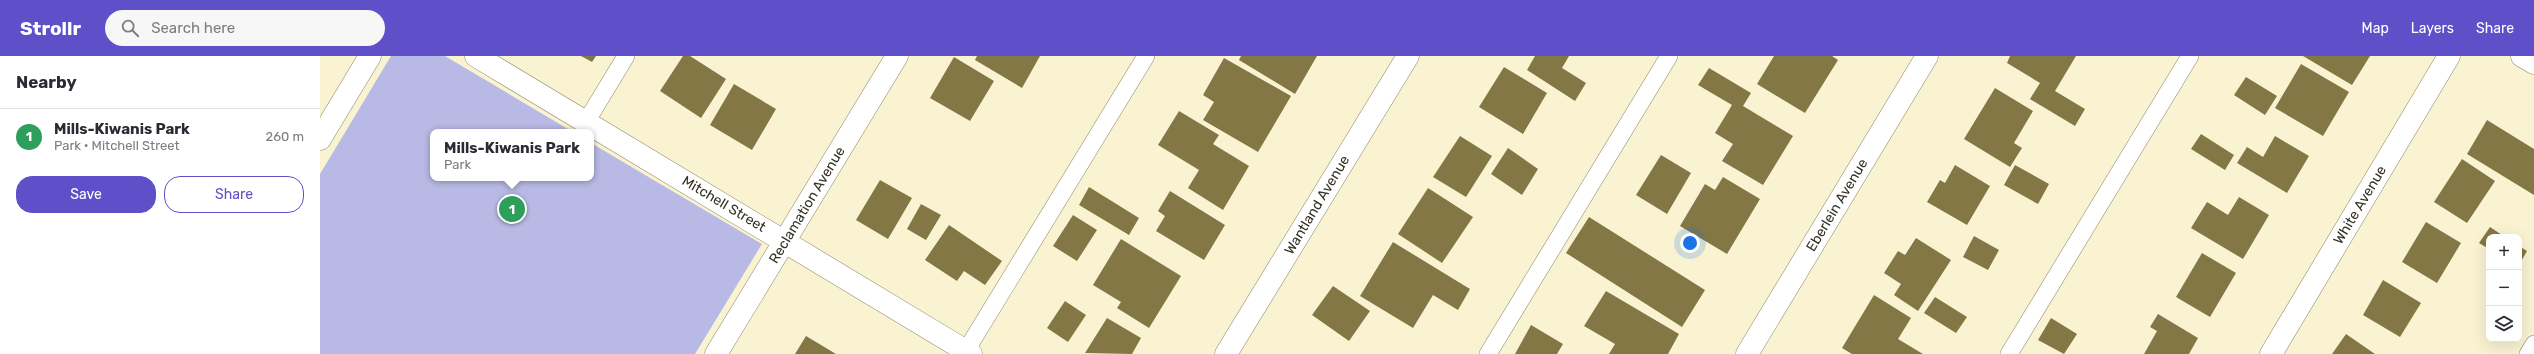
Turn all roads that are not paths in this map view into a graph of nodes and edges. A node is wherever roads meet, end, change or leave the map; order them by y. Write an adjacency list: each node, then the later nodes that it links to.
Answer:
1 (370, 56): 14 (street)
2 (476, 56): 13 (street, Mitchell Street)
3 (626, 56): 13 (lane)
4 (897, 56): 15 (street, Reclamation Avenue)
5 (1146, 56): 17 (lane)
6 (1408, 56): 19 (street, Wantland Avenue)
7 (1669, 56): 20 (lane)
8 (1927, 56): 21 (street, Eberlein Avenue)
9 (2190, 56): 22 (lane)
10 (2449, 56): 23 (street, White Avenue)
11 (2522, 56): 12 (street)
12 (2534, 63)
13 (586, 122): 15 (street, Mitchell Street)
14 (320, 139)
15 (785, 241): 17 (street, Mitchell Street); 18 (street, Reclamation Avenue)
16 (2534, 344): 24 (lane)
17 (967, 353)
18 (716, 354)
19 (1226, 354)
20 (1488, 354)
21 (1747, 354)
22 (2009, 354)
23 (2271, 354)
24 (2528, 354)

